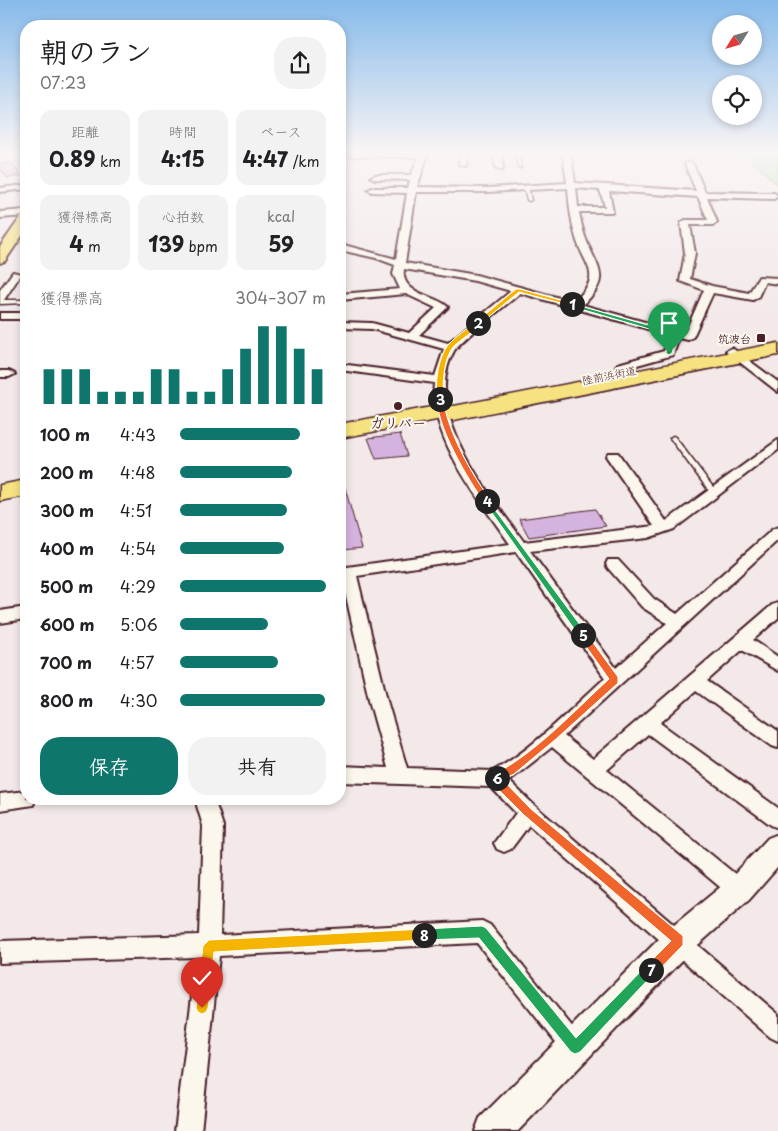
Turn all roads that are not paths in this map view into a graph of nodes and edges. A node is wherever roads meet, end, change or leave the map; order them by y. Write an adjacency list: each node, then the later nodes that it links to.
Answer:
1 (409, 207): 10 (street)
2 (609, 207): 4 (street)
3 (708, 207): 15 (street)
4 (574, 209): 22 (street)
5 (20, 213): 6 (street)
6 (0, 215)
7 (20, 229): 9 (main road)
8 (346, 248): 10 (street)
9 (0, 258)
10 (399, 264): 16 (street); 17 (street)
11 (0, 274): 12 (street)
12 (20, 274)
13 (20, 275): 19 (street)
14 (778, 281): 15 (street)
15 (710, 289): 26 (street)
16 (518, 290): 22 (street); 29 (street)
17 (407, 291): 18 (street); 27 (street)
18 (346, 296)
19 (0, 298)
20 (0, 302): 21 (lane)
21 (20, 302)
22 (576, 306): 26 (street)
23 (0, 316): 24 (street)
24 (20, 316)
25 (346, 325): 27 (street)
26 (674, 334): 33 (street)
27 (412, 336): 29 (street)
28 (778, 341): 31 (highway, 陸前浜街道)
29 (450, 346): 34 (street)
30 (778, 350): 31 (highway, 陸前浜街道)
31 (736, 354): 33 (highway, 陸前浜街道); 35 (street); 36 (highway, 陸前浜街道)
32 (346, 368): 34 (street)
33 (628, 372): 36 (highway, 陸前浜街道)
34 (440, 380): 36 (street)
35 (778, 388)
36 (442, 412): 37 (highway, 陸前浜街道); 46 (street)
37 (346, 429)
38 (672, 438): 42 (lane)
39 (778, 444): 42 (street)
40 (613, 456): 44 (street)
41 (20, 489): 43 (highway)
42 (714, 492): 44 (street)
43 (0, 493)
44 (662, 528): 46 (street)
45 (778, 532): 53 (street)
46 (520, 547): 48 (street); 56 (street)
47 (613, 564): 53 (street)
48 (346, 572)
49 (346, 580): 63 (street)
50 (778, 609): 54 (street)
51 (20, 614): 52 (street)
52 (0, 617)
53 (678, 623): 56 (street)
54 (741, 641): 55 (street); 57 (street)
55 (778, 665)
56 (615, 680): 59 (street)
57 (695, 682): 58 (street); 60 (street)
58 (647, 723): 61 (street); 69 (street)
59 (552, 736): 61 (street); 64 (street)
60 (778, 741)
61 (594, 770): 72 (street)
62 (346, 774): 63 (street)
63 (400, 776): 64 (street)
64 (494, 779): 68 (street)
65 (20, 800): 66 (street)
66 (0, 802)
67 (207, 805): 74 (street)
68 (528, 812): 70 (street); 73 (street)
69 (778, 819)
70 (504, 843)
71 (778, 846): 72 (street)
72 (739, 890): 73 (street)
73 (679, 940): 76 (street); 77 (street)
74 (209, 946): 75 (street); 77 (street); 78 (street)
75 (0, 952)
76 (778, 1029)
77 (575, 1048): 79 (street)
78 (188, 1131)
79 (494, 1131)

